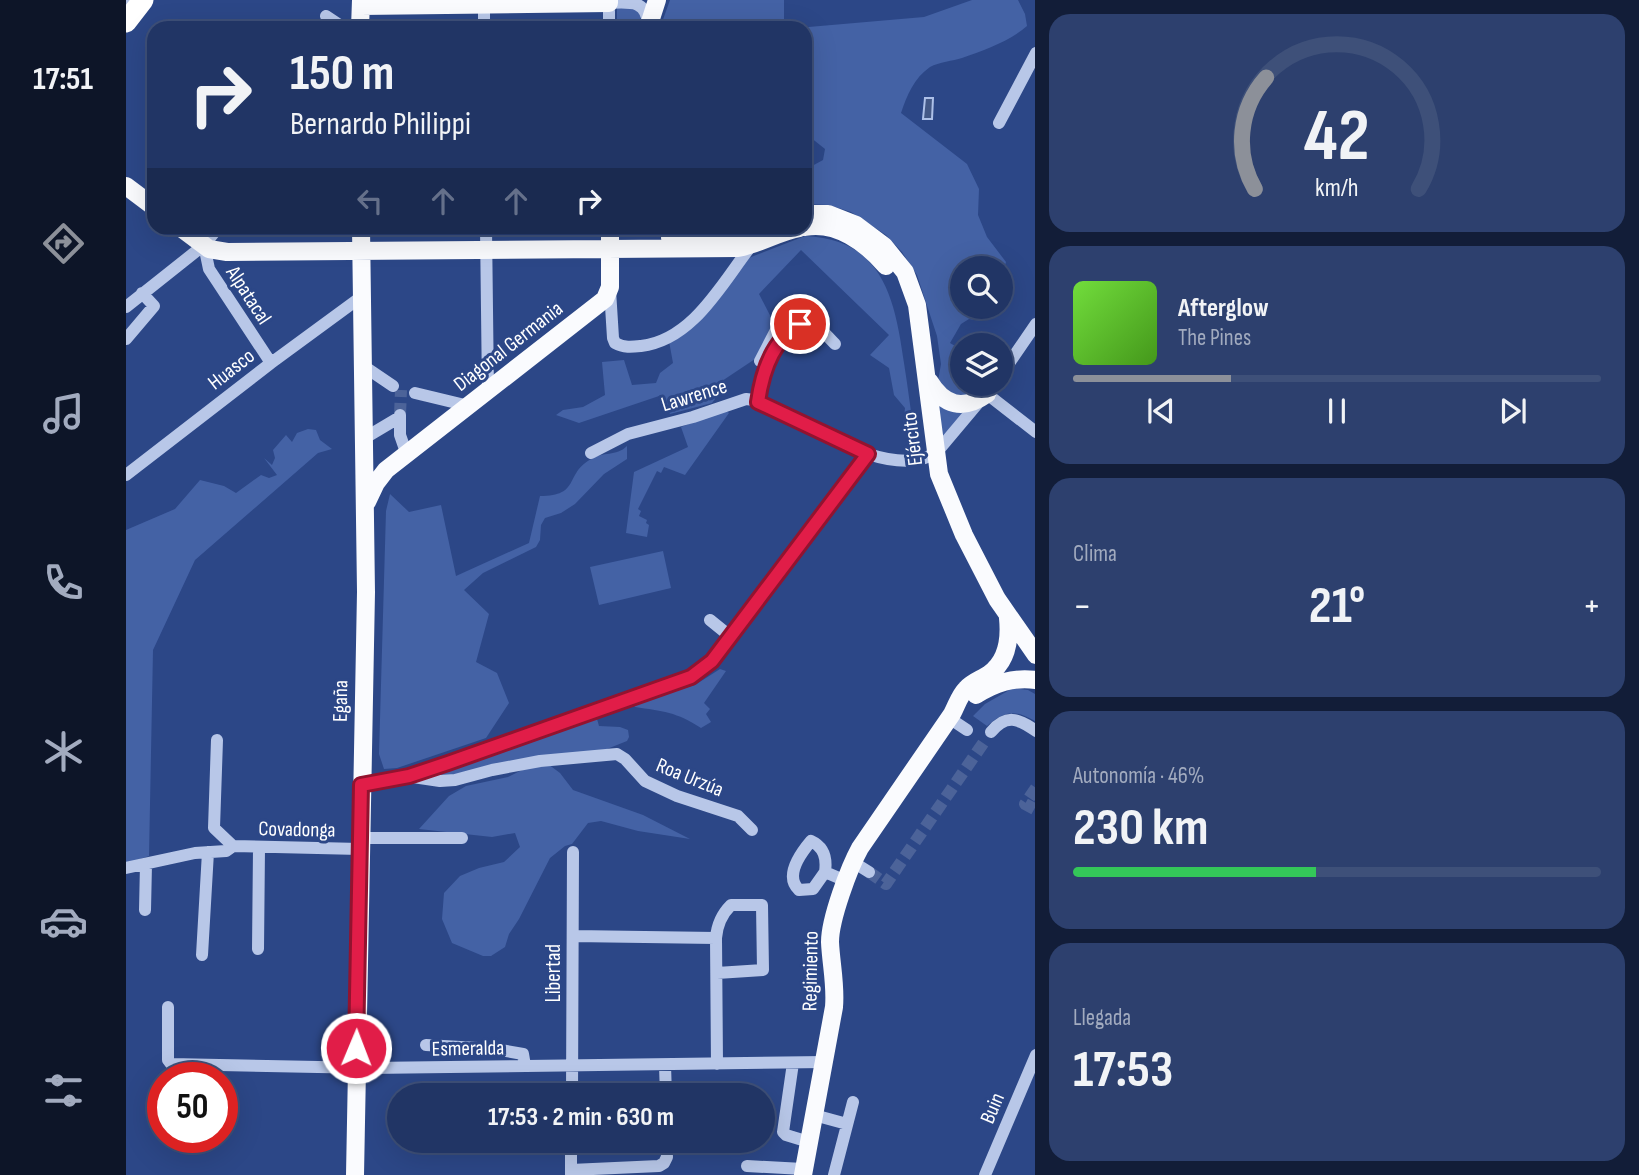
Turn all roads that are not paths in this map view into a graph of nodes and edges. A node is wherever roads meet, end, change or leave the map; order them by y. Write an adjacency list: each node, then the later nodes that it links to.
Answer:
1 (143, 0): 11 (highway)
2 (657, 0): 10 (main road)
3 (358, 2): 4 (main road); 6 (street); 7 (main road)
4 (484, 2): 5 (main road); 8 (street)
5 (609, 5): 9 (street)
6 (352, 21)
7 (359, 21)
8 (484, 21)
9 (648, 21)
10 (650, 21)
11 (126, 22)
12 (1035, 53): 13 (street)
13 (999, 123)
14 (126, 186): 15 (main road)
15 (147, 202)
16 (812, 214): 41 (main road, Ejército)
17 (812, 227): 54 (main road, Ejército)
18 (190, 235): 25 (main road)
19 (212, 235): 25 (street)
20 (361, 235): 29 (main road, Egaña)
21 (486, 235): 28 (street)
22 (610, 235): 27 (main road)
23 (740, 235): 27 (main road)
24 (776, 235): 26 (main road, Ejército)
25 (204, 245): 29 (main road); 31 (street); 39 (street, Alpatacal)
26 (751, 246): 27 (main road, Ejército); 30 (street, Ejército)
27 (610, 249): 28 (main road); 30 (main road)
28 (487, 250): 29 (main road); 43 (street)
29 (361, 251): 32 (main road, Egaña)
30 (610, 287): 43 (main road, Diagonal Germania)
31 (142, 293): 34 (street); 36 (street)
32 (361, 297): 39 (street, Huasco); 40 (main road, Egaña)
33 (789, 305): 48 (street)
34 (126, 307)
35 (1035, 324): 38 (street)
36 (126, 339)
37 (835, 344): 48 (street)
38 (1013, 357)
39 (271, 363): 56 (street, Huasco)
40 (362, 365): 42 (street); 51 (main road, Egaña)
41 (928, 377): 45 (main road); 54 (main road, Ejército)
42 (393, 386)
43 (488, 391): 49 (main road, Diagonal Germania)
44 (415, 393): 49 (street)
45 (981, 396)
46 (985, 396): 54 (street)
47 (998, 396): 50 (street)
48 (758, 402): 52 (street, Lawrence); 53 (street, Lawrence)
49 (470, 406): 55 (main road, Diagonal Germania)
50 (1035, 432)
51 (363, 442): 55 (main road); 55 (street); 57 (main road, Egaña)
52 (591, 453)
53 (868, 454): 54 (street, Lawrence); 61 (street)
54 (932, 455): 59 (main road, Ejército)
55 (398, 463): 57 (main road, Diagonal Germania); 58 (main road, Diagonal Germania)
56 (126, 475)
57 (365, 516): 58 (main road, Egaña)
58 (365, 542): 71 (main road, Egaña)
59 (1009, 618): 62 (main road, Ejército); 65 (main road, Regimiento)
60 (710, 620): 61 (street)
61 (731, 637): 70 (street)
62 (1034, 648): 64 (main road, Regimiento)
63 (1035, 680): 64 (main road, Regimiento)
64 (995, 684): 65 (main road, Regimiento)
65 (951, 716): 66 (street); 79 (main road, Regimiento)
66 (967, 730)
67 (1035, 730): 68 (street)
68 (990, 732)
69 (217, 740): 75 (street)
70 (409, 776): 71 (street); 72 (street, Roa Urzúa)
71 (361, 785): 74 (main road, Egaña)
72 (752, 830)
73 (462, 838): 74 (street, Covadonga)
74 (360, 844): 76 (street, Covadonga); 100 (main road, Egaña)
75 (233, 846): 76 (street, Covadonga); 77 (street, Covadonga)
76 (259, 848): 88 (street)
77 (208, 852): 80 (street, Covadonga); 89 (street)
78 (573, 852): 86 (street, Libertad)
79 (853, 862): 83 (street); 84 (main road, Regimiento)
80 (146, 864): 81 (street, Covadonga); 85 (street)
81 (126, 868)
82 (825, 872): 84 (street)
83 (869, 872)
84 (846, 881): 94 (main road, Regimiento)
85 (145, 910)
86 (573, 936): 87 (street); 99 (street, Libertad)
87 (716, 938): 90 (street); 90 (street)
88 (258, 949)
89 (202, 955)
90 (716, 973): 96 (street)
91 (167, 1007): 100 (street, Esmeralda)
92 (426, 1045): 98 (street)
93 (1035, 1055): 114 (street, Buin)
94 (825, 1062): 95 (street, Esmeralda); 104 (main road, Regimiento)
95 (793, 1063): 96 (street, Esmeralda); 106 (street)
96 (717, 1064): 97 (street, Esmeralda)
97 (665, 1065): 99 (street, Esmeralda); 102 (street)
98 (525, 1066): 99 (street, Esmeralda); 100 (street, Esmeralda)
99 (572, 1066): 101 (street, Libertad)
100 (356, 1068): 112 (main road, Egaña)
101 (572, 1083)
102 (666, 1083)
103 (853, 1102): 105 (street)
104 (814, 1115): 105 (street); 106 (main road, Regimiento)
105 (847, 1124): 113 (street)
106 (809, 1142): 110 (main road, Regimiento)
107 (572, 1153): 111 (street)
108 (667, 1153): 111 (street)
109 (747, 1166): 110 (street)
110 (803, 1172)
111 (571, 1173)
112 (355, 1175)
113 (834, 1175)
114 (985, 1175)

